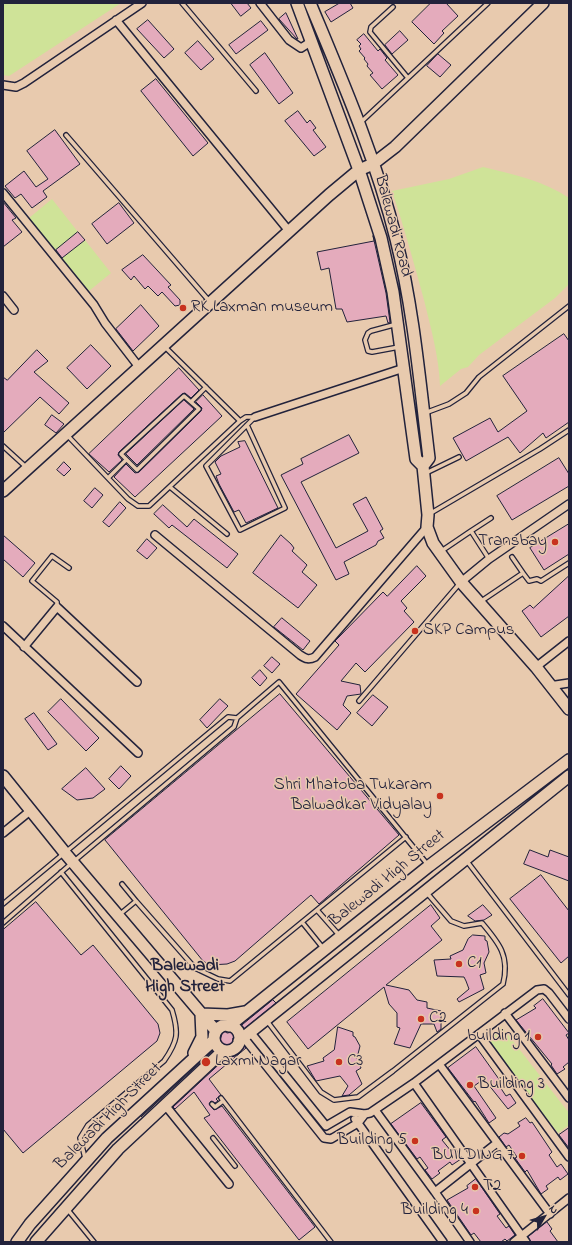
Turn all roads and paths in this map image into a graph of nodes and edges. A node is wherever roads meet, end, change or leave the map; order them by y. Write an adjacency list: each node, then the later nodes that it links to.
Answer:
1 (142, 3): 9 (street)
2 (182, 3): 13 (lane)
3 (260, 3): 10 (street)
4 (297, 3): 10 (street, Balewadi Road)
5 (310, 3): 14 (street, Balewadi Road)
6 (488, 3): 11 (lane)
7 (543, 3): 16 (street)
8 (393, 7): 11 (lane)
9 (116, 20): 12 (street); 19 (street)
10 (312, 41): 17 (street, Balewadi Road)
11 (408, 78): 14 (lane)
12 (3, 85)
13 (256, 91)
14 (358, 125): 16 (street, Balewadi Road)
15 (66, 135): 21 (lane)
16 (373, 164): 17 (street); 31 (street, Balewadi Road)
17 (359, 170): 19 (street); 24 (street, Balewadi Road)
18 (3, 193): 27 (street)
19 (289, 231): 21 (street)
20 (3, 296): 23 (street)
21 (211, 302): 25 (street)
22 (569, 306): 31 (lane)
23 (14, 310)
24 (397, 324): 26 (street, Balewadi Road); 26 (lane)
25 (163, 345): 27 (street); 29 (lane)
26 (400, 347): 28 (street, Balewadi Road)
27 (139, 367): 36 (street)
28 (404, 368): 32 (street); 41 (street, Balewadi Road)
29 (206, 387): 30 (lane); 33 (lane)
30 (191, 402): 39 (lane); 39 (lane)
31 (424, 413): 41 (street, Balewadi Road)
32 (255, 416): 33 (lane); 34 (lane)
33 (240, 421): 44 (lane)
34 (247, 426): 34 (lane)
35 (569, 430): 46 (lane)
36 (65, 433): 40 (street); 42 (lane)
37 (3, 446): 40 (lane)
38 (459, 457): 41 (lane)
39 (126, 460): 42 (lane)
40 (27, 468): 43 (street)
41 (423, 470): 46 (street, Balewadi Road)
42 (108, 478): 44 (lane)
43 (5, 486)
44 (170, 487): 50 (lane)
45 (569, 504): 54 (street)
46 (428, 515): 48 (street, Balewadi Road)
47 (491, 518): 49 (lane)
48 (427, 527): 51 (street); 52 (street, Balewadi Road)
49 (471, 531): 52 (lane); 54 (lane)
50 (227, 534)
51 (155, 535)
52 (439, 552): 58 (street, Balewadi Road)
53 (512, 557): 57 (lane)
54 (489, 559): 58 (street)
55 (569, 562): 57 (lane)
56 (69, 568): 60 (lane)
57 (523, 573): 59 (lane)
58 (461, 582): 59 (street, Balewadi Road); 68 (lane)
59 (479, 603): 64 (street, Balewadi Road)
60 (57, 607): 63 (street); 65 (street)
61 (3, 626): 63 (street)
62 (569, 641): 64 (street)
63 (24, 647): 71 (street)
64 (536, 667): 67 (street, Balewadi Road)
65 (137, 682)
66 (569, 683): 67 (street)
67 (549, 686): 69 (street, Balewadi Road)
68 (359, 702)
69 (568, 706)
70 (237, 718): 77 (lane); 78 (lane); 80 (lane)
71 (138, 753)
72 (569, 760): 81 (street, Balewadi High Street)
73 (3, 776): 75 (street)
74 (569, 776): 79 (street, Balewadi High Street)
75 (30, 811): 76 (street); 78 (street)
76 (3, 833)
77 (406, 837): 81 (lane); 87 (lane)
78 (65, 853): 80 (street); 86 (lane)
79 (466, 859): 84 (street, Balewadi High Street); 93 (lane)
80 (72, 862): 82 (lane); 88 (street)
81 (429, 866): 91 (street, Balewadi High Street)
82 (61, 872): 90 (lane); 119 (lane)
83 (122, 884): 85 (lane)
84 (425, 891): 98 (street, Balewadi High Street); 98 (lane)
85 (136, 901): 88 (lane); 89 (lane)
86 (3, 904)
87 (318, 910): 89 (lane); 91 (lane)
88 (118, 916): 96 (street)
89 (302, 922): 92 (lane)
90 (3, 923)
91 (341, 938): 92 (street, Balewadi High Street)
92 (325, 950): 94 (street, Balewadi High Street)
93 (569, 995)
94 (249, 1011): 96 (street); 99 (street, Balewadi High Street)
95 (505, 1013): 97 (street); 100 (street); 107 (street)
96 (202, 1014): 101 (street); 104 (street)
97 (569, 1019)
98 (266, 1020): 102 (street, Balewadi High Street)
99 (229, 1026): 101 (street); 102 (street)
100 (478, 1034): 105 (street); 118 (street)
101 (215, 1035): 103 (street); 104 (street, Balewadi High Street)
102 (244, 1037): 103 (street); 114 (street); 116 (street)
103 (223, 1050): 109 (street, Balewadi High Street)
104 (186, 1064): 119 (street, Balewadi High Street)
105 (439, 1064): 106 (street); 117 (street)
106 (414, 1083): 110 (street); 120 (street)
107 (569, 1098)
108 (212, 1104): 131 (lane)
109 (165, 1105): 122 (street); 125 (street, Balewadi High Street)
110 (375, 1110): 112 (street); 123 (street)
111 (350, 1112): 112 (street); 113 (street); 114 (street)
112 (365, 1114): 113 (street)
113 (358, 1123): 116 (street); 132 (street)
114 (326, 1126): 116 (street)
115 (213, 1138): 121 (lane)
116 (328, 1139)
117 (497, 1144): 120 (street); 126 (street)
118 (569, 1157)
119 (86, 1161): 128 (street, Balewadi High Street)
120 (471, 1164): 123 (street); 127 (street)
121 (235, 1166)
122 (229, 1184)
123 (435, 1192): 133 (street)
124 (568, 1200): 126 (street)
125 (66, 1208): 129 (street, Balewadi High Street); 130 (lane)
126 (550, 1214): 127 (street)
127 (524, 1239): 134 (street)
128 (17, 1242)
129 (36, 1242)
130 (94, 1242)
131 (331, 1242)
132 (443, 1242)
133 (470, 1242)
134 (514, 1242)

